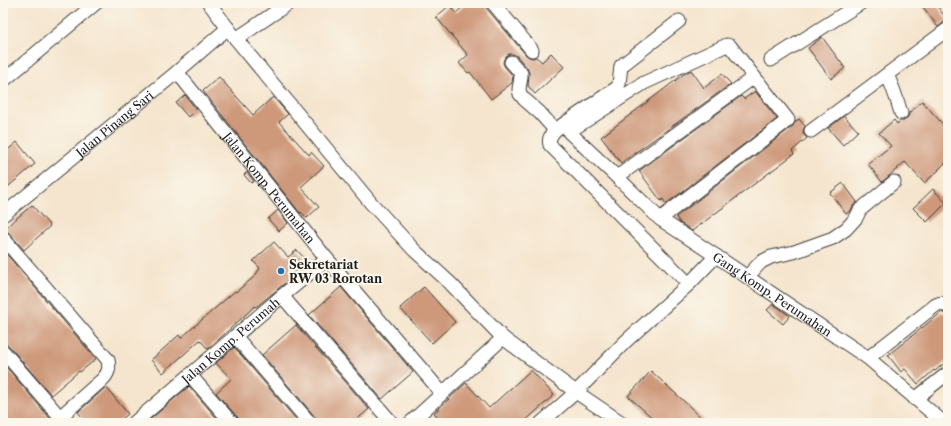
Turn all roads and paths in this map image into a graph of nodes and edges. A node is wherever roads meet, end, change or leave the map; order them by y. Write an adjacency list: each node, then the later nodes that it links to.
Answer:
1 (96, 3): 16 (street)
2 (209, 3): 7 (street)
3 (290, 3): 9 (street)
4 (493, 3): 10 (street)
5 (861, 3): 11 (street)
6 (679, 21): 18 (street)
7 (226, 29): 9 (street); 13 (street, Jalan Pinang Sari)
8 (948, 29): 14 (street)
9 (236, 39): 32 (street)
10 (532, 50)
11 (771, 60)
12 (511, 62): 18 (street)
13 (177, 72): 22 (street, Jalan Pinang Sari); 26 (street, Jalan Komp. Perumahan)
14 (886, 75): 17 (street); 19 (street)
15 (754, 76): 20 (street); 20 (street); 23 (street)
16 (3, 82)
17 (901, 113)
18 (555, 130): 28 (street)
19 (811, 132)
20 (617, 177): 23 (street)
21 (894, 182): 27 (street)
22 (3, 215)
23 (660, 219): 25 (street)
24 (3, 238): 41 (street)
25 (716, 256): 27 (street, Gang Komp. Perumahan); 28 (street, Gang Komp. Perumahan)
26 (327, 259): 29 (street, Jalan Komp. Perumah); 38 (street, Jalan Komp. Perumahan)
27 (747, 277): 34 (street, Gang Komp. Perumahan)
28 (689, 284): 37 (street, Gang Komp. Perumahan)
29 (282, 296): 31 (street, Jalan Komp. Perumah); 44 (street)
30 (948, 307): 34 (street)
31 (235, 336): 36 (street, Jalan Komp. Perumah); 43 (street)
32 (503, 338): 37 (street); 38 (street)
33 (3, 351): 41 (street)
34 (868, 358): 39 (street, Gang Komp. Perumahan)
35 (948, 373): 39 (street)
36 (190, 375): 40 (street, Jalan Komp. Perumah); 42 (street)
37 (576, 392): 46 (street, Gang Komp. Perumahan); 47 (street)
38 (442, 393): 45 (street)
39 (914, 399): 48 (street, Gang Komp. Perumahan)
40 (139, 421)
41 (63, 422)
42 (232, 423)
43 (310, 423)
44 (392, 423)
45 (410, 423)
46 (541, 423)
47 (622, 423)
48 (944, 423)

